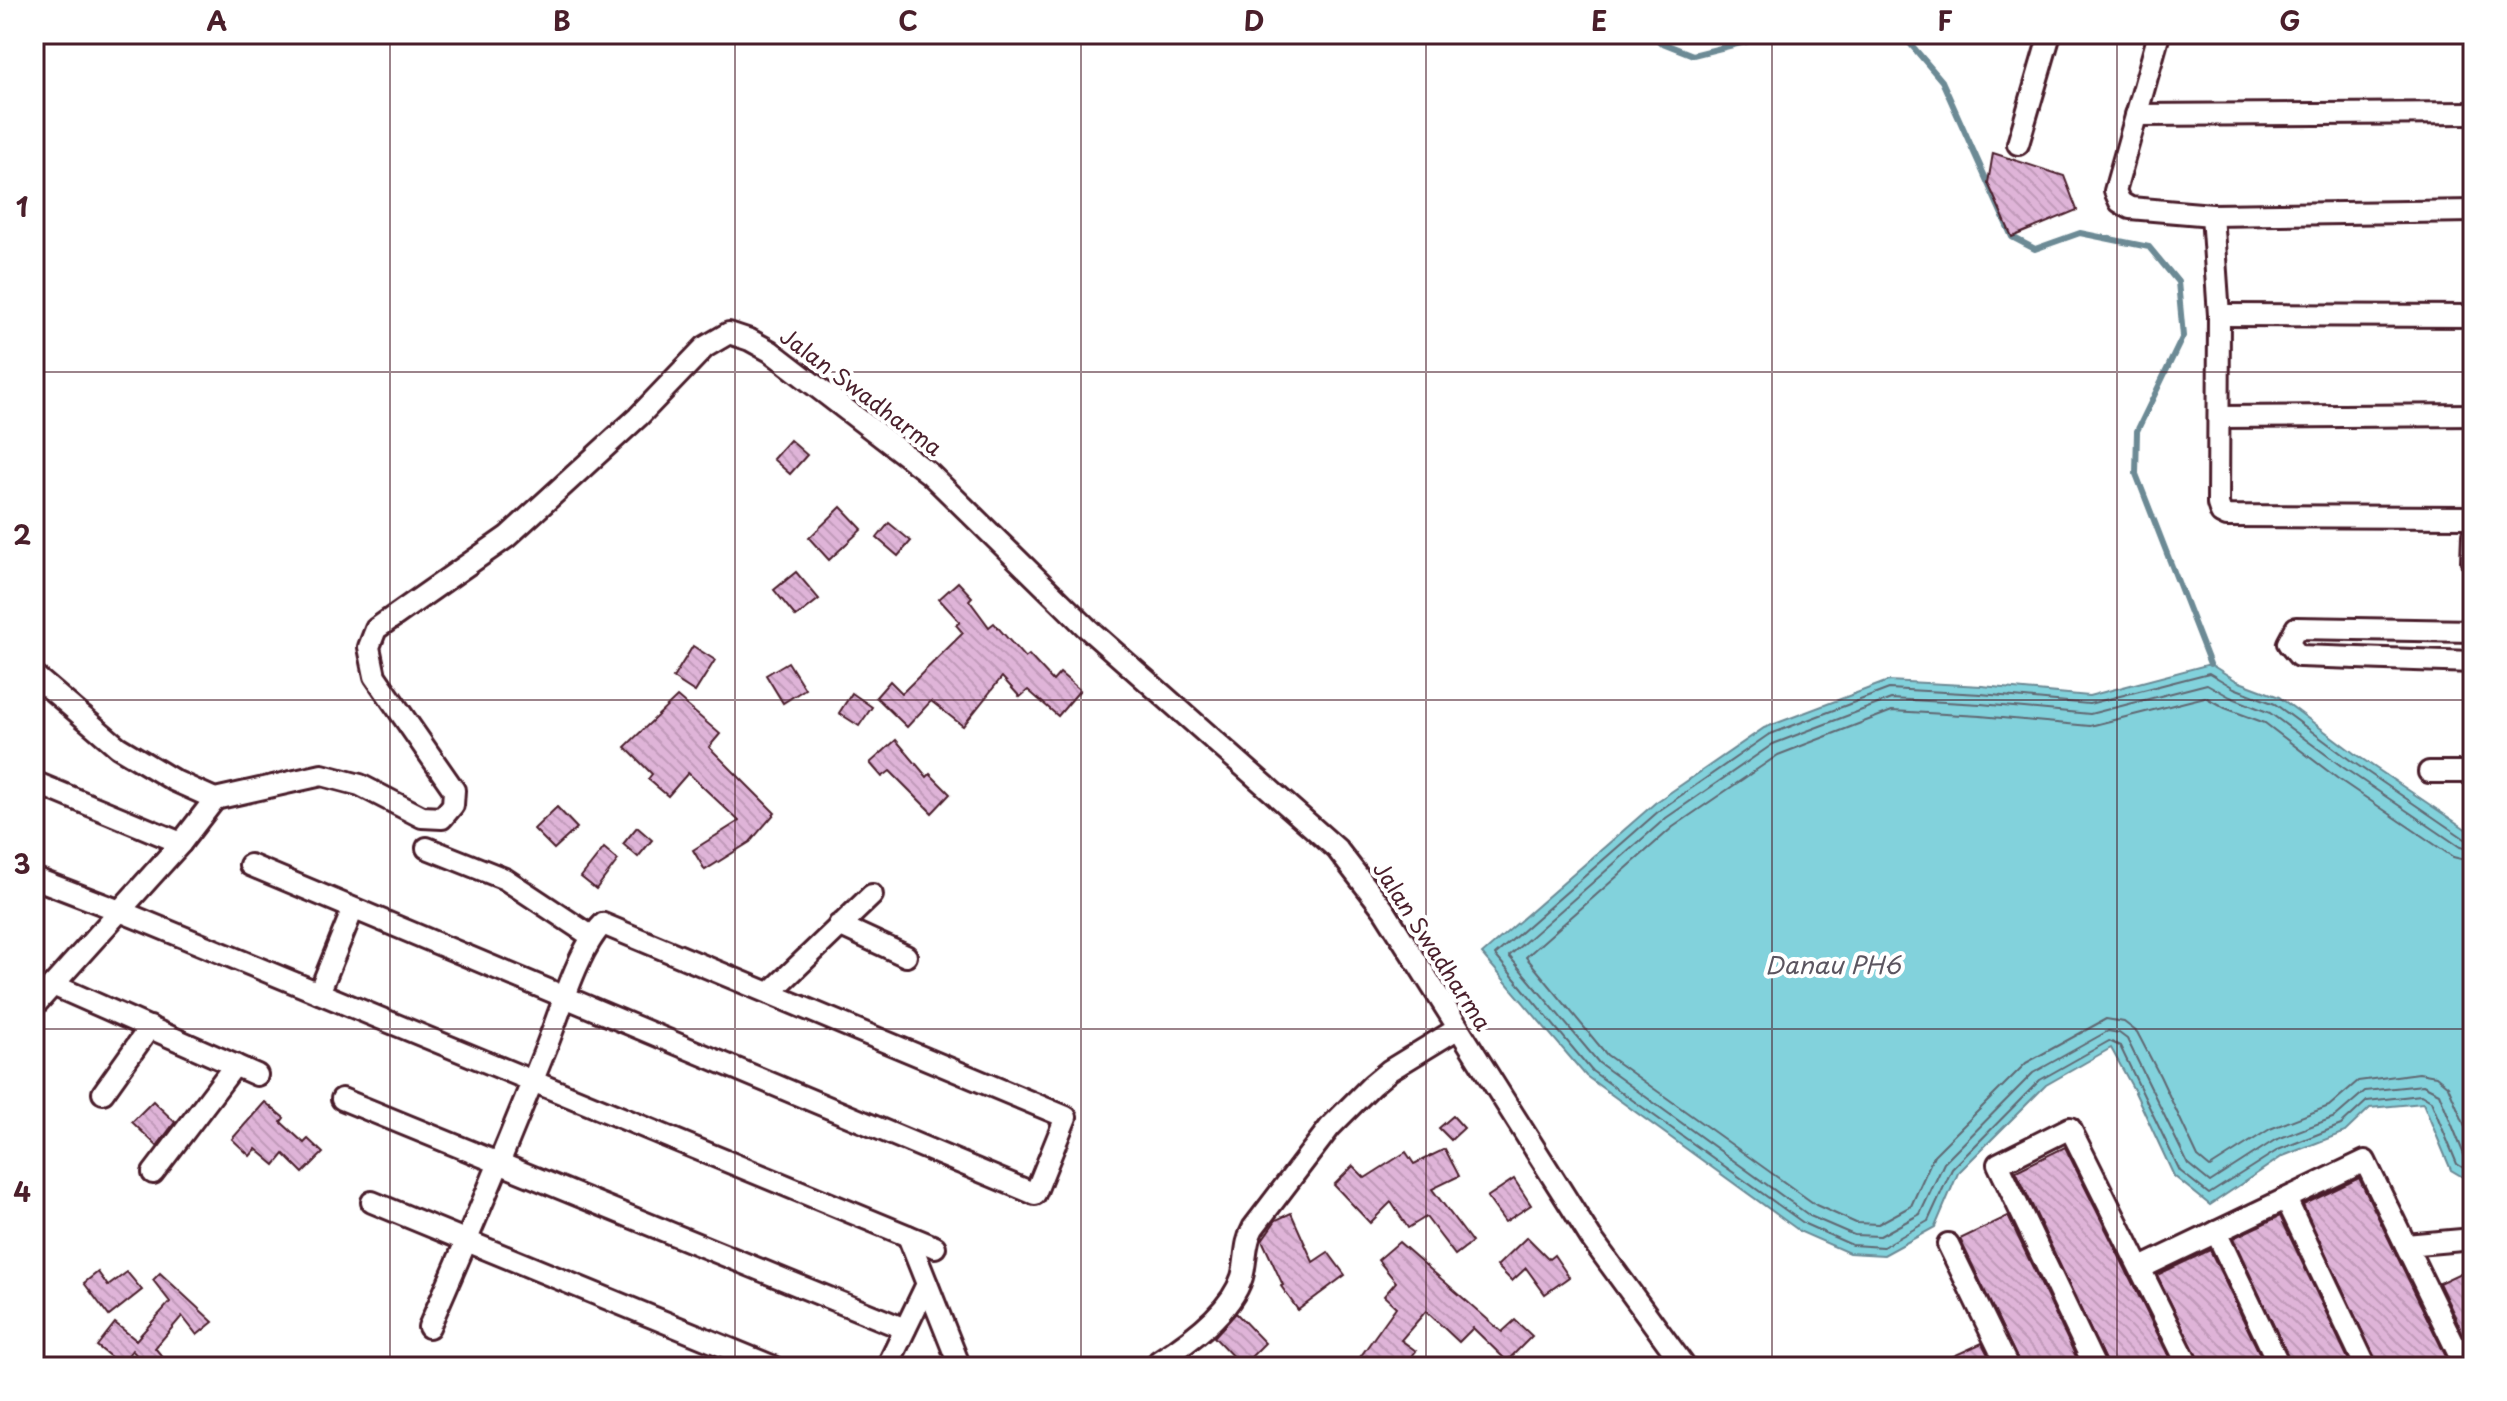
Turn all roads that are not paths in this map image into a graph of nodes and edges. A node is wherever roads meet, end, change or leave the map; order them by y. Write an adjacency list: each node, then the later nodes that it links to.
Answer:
1 (2050, 34): 5 (street)
2 (2159, 34): 4 (street)
3 (2473, 113): 4 (street)
4 (2136, 115): 7 (street)
5 (2018, 144)
6 (2473, 211): 7 (street)
7 (2212, 215): 8 (street)
8 (2219, 315): 9 (street); 11 (street)
9 (2473, 316)
10 (2473, 415): 11 (street)
11 (2220, 417): 12 (street)
12 (2473, 517)
13 (2473, 535): 14 (street)
14 (2472, 561)
15 (2473, 631): 16 (street)
16 (2473, 662)
17 (34, 675): 21 (street)
18 (2429, 772): 19 (street)
19 (2473, 772)
20 (34, 782): 22 (street)
21 (215, 799): 22 (street); 38 (street, Jalan Swadharma)
22 (181, 843): 28 (street)
23 (427, 848): 30 (street)
24 (250, 865): 27 (street)
25 (34, 878): 28 (street)
26 (872, 895): 29 (street)
27 (353, 909): 34 (street); 35 (street)
28 (120, 911): 32 (street); 34 (street)
29 (839, 925): 31 (street); 33 (street)
30 (591, 936): 33 (street); 35 (street)
31 (906, 956)
32 (53, 985): 36 (street); 37 (street)
33 (771, 992): 35 (street)
34 (319, 993): 41 (street)
35 (566, 999): 41 (street)
36 (34, 1006)
37 (150, 1027): 39 (street); 42 (street)
38 (1457, 1029): 59 (street); 63 (street, Jalan Swadharma)
39 (235, 1065): 40 (street); 45 (street)
40 (257, 1075)
41 (533, 1081): 44 (street); 49 (street)
42 (103, 1093)
43 (342, 1099): 44 (street)
44 (499, 1162): 51 (street); 58 (street)
45 (153, 1173)
46 (2286, 1199): 48 (street); 53 (street); 68 (street)
47 (372, 1202): 51 (street)
48 (2216, 1232): 55 (street); 67 (street)
49 (908, 1236): 54 (street); 56 (street)
50 (2473, 1239): 53 (street)
51 (467, 1241): 57 (street); 60 (street)
52 (1948, 1244): 64 (street)
53 (2406, 1245): 69 (street)
54 (935, 1247)
55 (2141, 1268): 65 (street); 66 (street)
56 (927, 1284): 58 (street); 62 (street)
57 (429, 1327)
58 (905, 1329): 61 (street)
59 (1159, 1361)
60 (774, 1367)
61 (887, 1367)
62 (960, 1367)
63 (1685, 1367)
64 (2008, 1367)
65 (2095, 1367)
66 (2189, 1367)
67 (2280, 1367)
68 (2366, 1367)
69 (2465, 1367)

